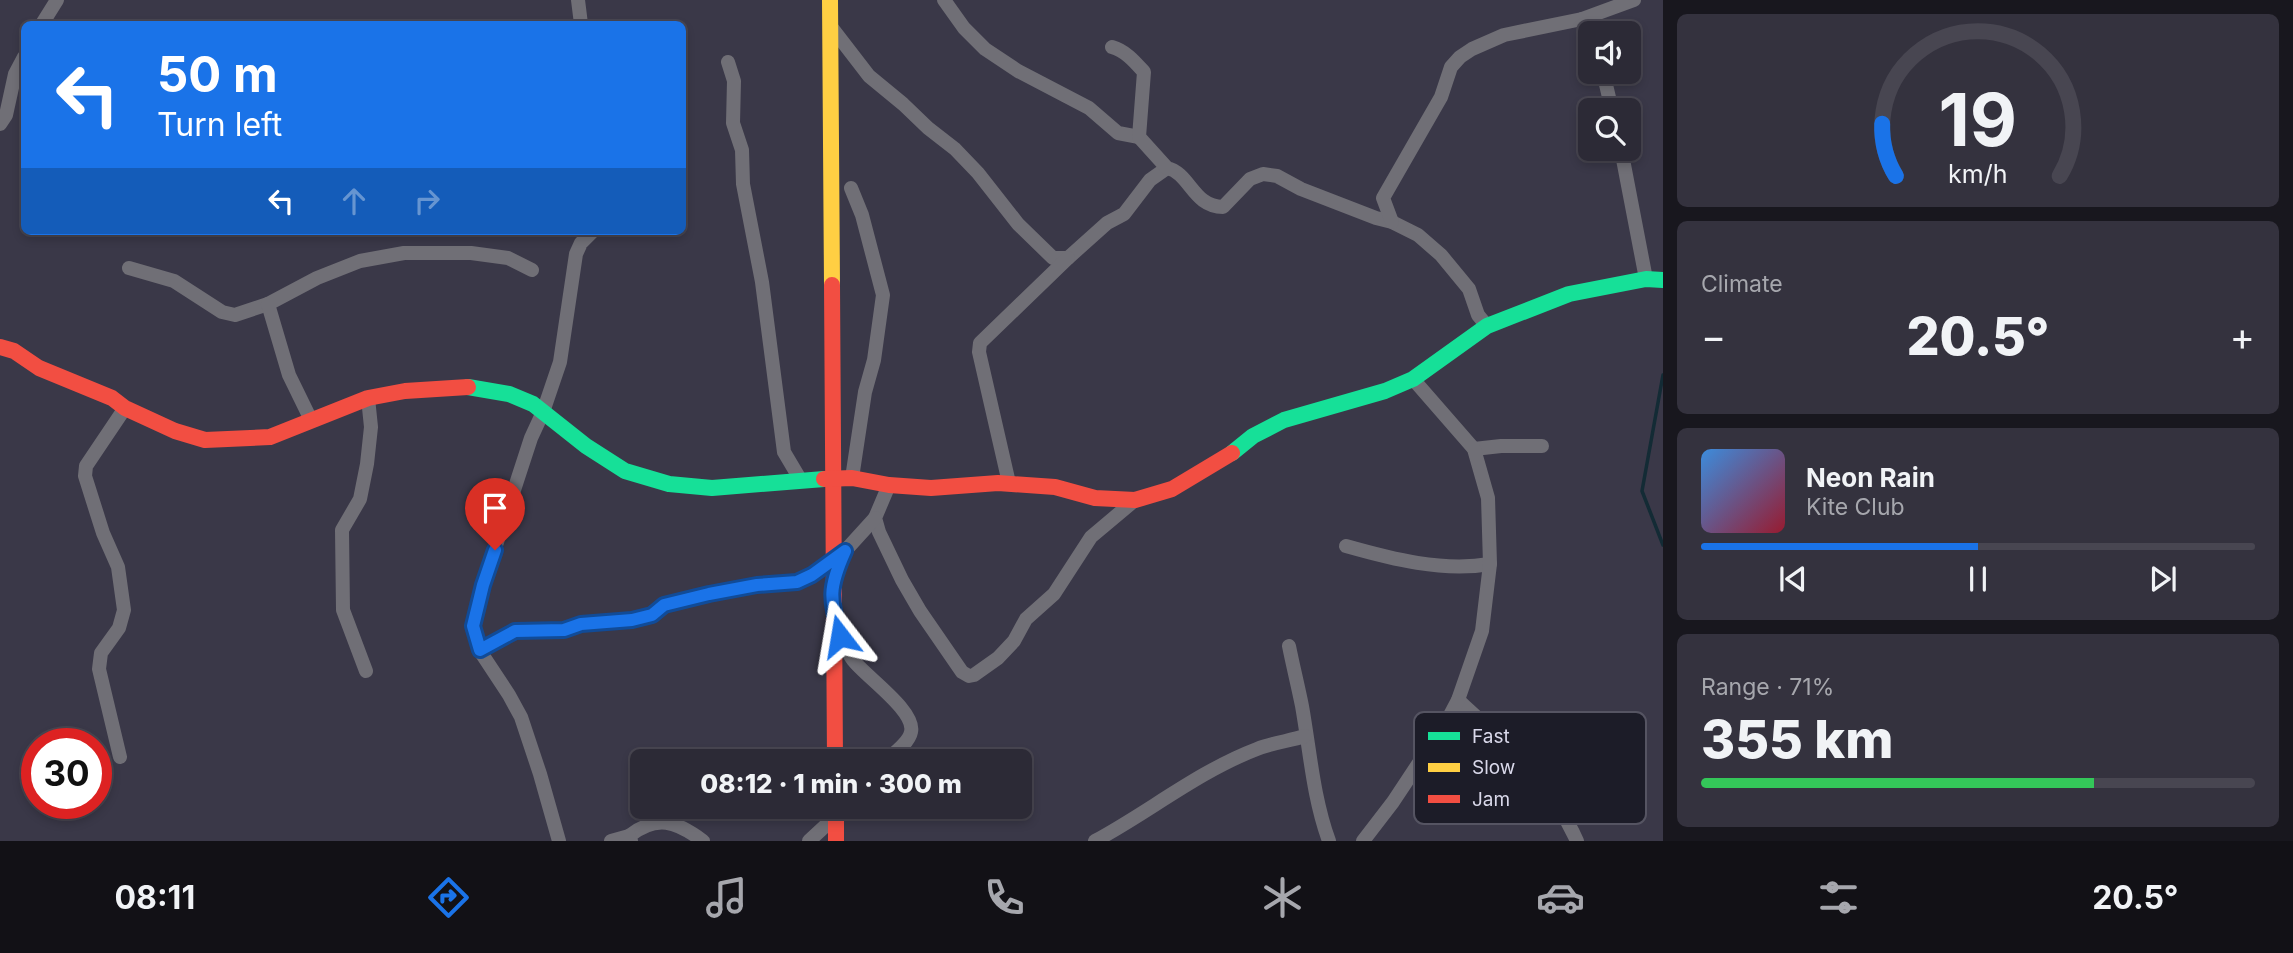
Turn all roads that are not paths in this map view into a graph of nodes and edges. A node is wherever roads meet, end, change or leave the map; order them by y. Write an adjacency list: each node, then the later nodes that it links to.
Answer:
1 (57, 0): 7 (street)
2 (578, 0): 8 (street)
3 (944, 0): 13 (street)
4 (1634, 0): 6 (street)
5 (824, 5): 19 (street); 50 (main road)
6 (1582, 19): 17 (street)
7 (45, 21)
8 (581, 21)
9 (1112, 47): 13 (street)
10 (728, 62): 35 (street)
11 (21, 63): 12 (street)
12 (0, 124)
13 (1139, 137): 15 (street)
14 (1623, 161): 22 (street)
15 (1167, 168): 17 (street); 19 (street)
16 (851, 188): 34 (street)
17 (1392, 222): 25 (street)
18 (589, 235): 30 (street)
19 (1068, 258): 36 (street)
20 (129, 268): 24 (street)
21 (532, 270): 24 (street)
22 (1646, 279): 23 (main road); 25 (main road)
23 (1663, 280)
24 (268, 304): 31 (street)
25 (1487, 326): 27 (main road)
26 (0, 347): 29 (main road)
27 (1413, 379): 33 (street); 38 (main road)
28 (368, 398): 30 (main road); 31 (main road); 45 (street)
29 (125, 408): 31 (main road); 52 (street)
30 (543, 412): 35 (main road); 44 (street)
31 (311, 420)
32 (1542, 446): 33 (street)
33 (1474, 449): 42 (street)
34 (852, 478): 35 (main road); 37 (main road)
35 (800, 480)
36 (1009, 483): 37 (main road); 38 (main road)
37 (889, 485): 39 (street)
38 (1135, 500): 39 (street)
39 (875, 518): 41 (street)
40 (1346, 546): 42 (street)
41 (845, 551): 44 (street); 51 (street)
42 (1490, 564): 46 (street)
43 (1289, 646): 49 (street)
44 (480, 650): 58 (street)
45 (366, 671)
46 (1458, 700): 47 (street); 48 (street)
47 (1452, 712)
48 (1471, 712)
49 (1305, 736): 63 (street); 64 (street)
50 (835, 749)
51 (898, 749)
52 (120, 757)
53 (1414, 770): 65 (street)
54 (832, 819): 61 (street)
55 (836, 819): 62 (main road)
56 (1569, 824): 66 (street)
57 (630, 839): 59 (street); 60 (street)
58 (559, 841)
59 (611, 841)
60 (703, 841)
61 (809, 841)
62 (836, 841)
63 (1095, 841)
64 (1329, 841)
65 (1363, 841)
66 (1577, 841)

